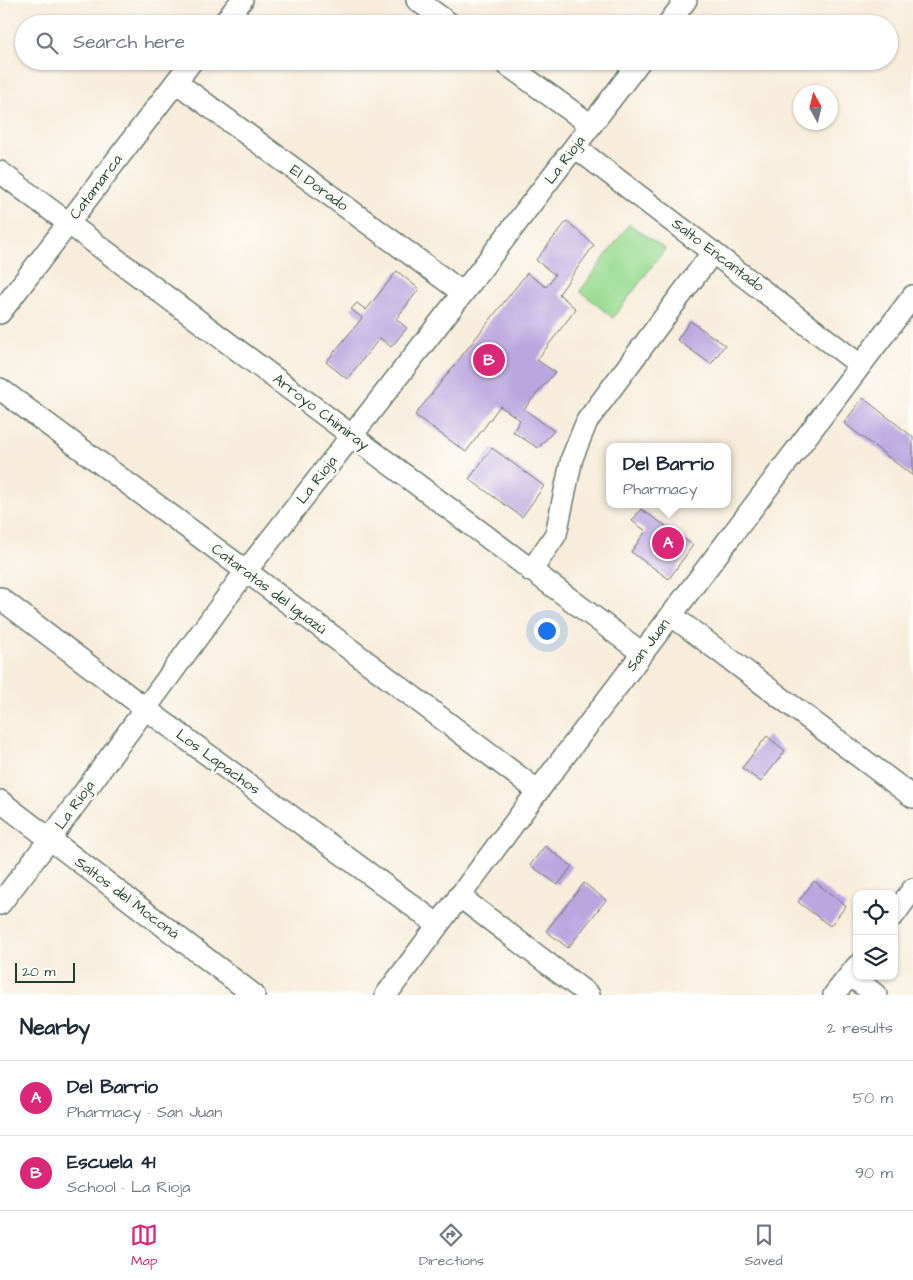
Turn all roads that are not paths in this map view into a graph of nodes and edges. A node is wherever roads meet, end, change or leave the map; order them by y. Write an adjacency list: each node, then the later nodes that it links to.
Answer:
1 (242, 0): 4 (street)
2 (417, 0): 5 (street)
3 (686, 0): 6 (street)
4 (230, 15)
5 (438, 15)
6 (675, 15)
7 (185, 70): 10 (street, Catamarca)
8 (514, 70): 11 (street)
9 (633, 70): 11 (street, La Rioja)
10 (176, 82): 14 (street, Catamarca); 16 (street, El Dorado)
11 (591, 126): 12 (street, La Rioja)
12 (575, 147): 15 (street, Salto Encantado); 16 (street, La Rioja)
13 (0, 172): 14 (street, Arroyo Chimiray)
14 (68, 224): 18 (street, Catamarca); 21 (street, Arroyo Chimiray)
15 (713, 252): 19 (street, Salto Encantado); 23 (street)
16 (463, 293): 21 (street, La Rioja)
17 (913, 296): 19 (street, San Juan)
18 (0, 313)
19 (860, 364): 25 (street, San Juan)
20 (0, 390): 22 (street, Cataratas del Iguazú)
21 (352, 435): 22 (street, La Rioja); 23 (street, Arroyo Chimiray)
22 (246, 571): 27 (street, La Rioja); 28 (street, Cataratas del Iguazú)
23 (531, 571): 26 (street, Arroyo Chimiray)
24 (0, 598): 27 (street, Los Lapachos)
25 (671, 615): 26 (street, San Juan); 29 (street)
26 (642, 653): 28 (street, San Juan)
27 (146, 709): 31 (street, La Rioja); 36 (street, Los Lapachos)
28 (538, 791): 33 (street, San Juan)
29 (913, 797)
30 (0, 801): 31 (street, Saltos del Moconá)
31 (50, 839): 34 (street, La Rioja); 39 (street, Saltos del Moconá)
32 (913, 889): 35 (street)
33 (459, 896): 36 (street, San Juan); 41 (street)
34 (0, 904)
35 (898, 910)
36 (438, 924): 40 (street, San Juan)
37 (853, 971): 42 (street)
38 (862, 980): 43 (street)
39 (254, 995)
40 (386, 995)
41 (589, 995)
42 (834, 995)
43 (876, 995)

